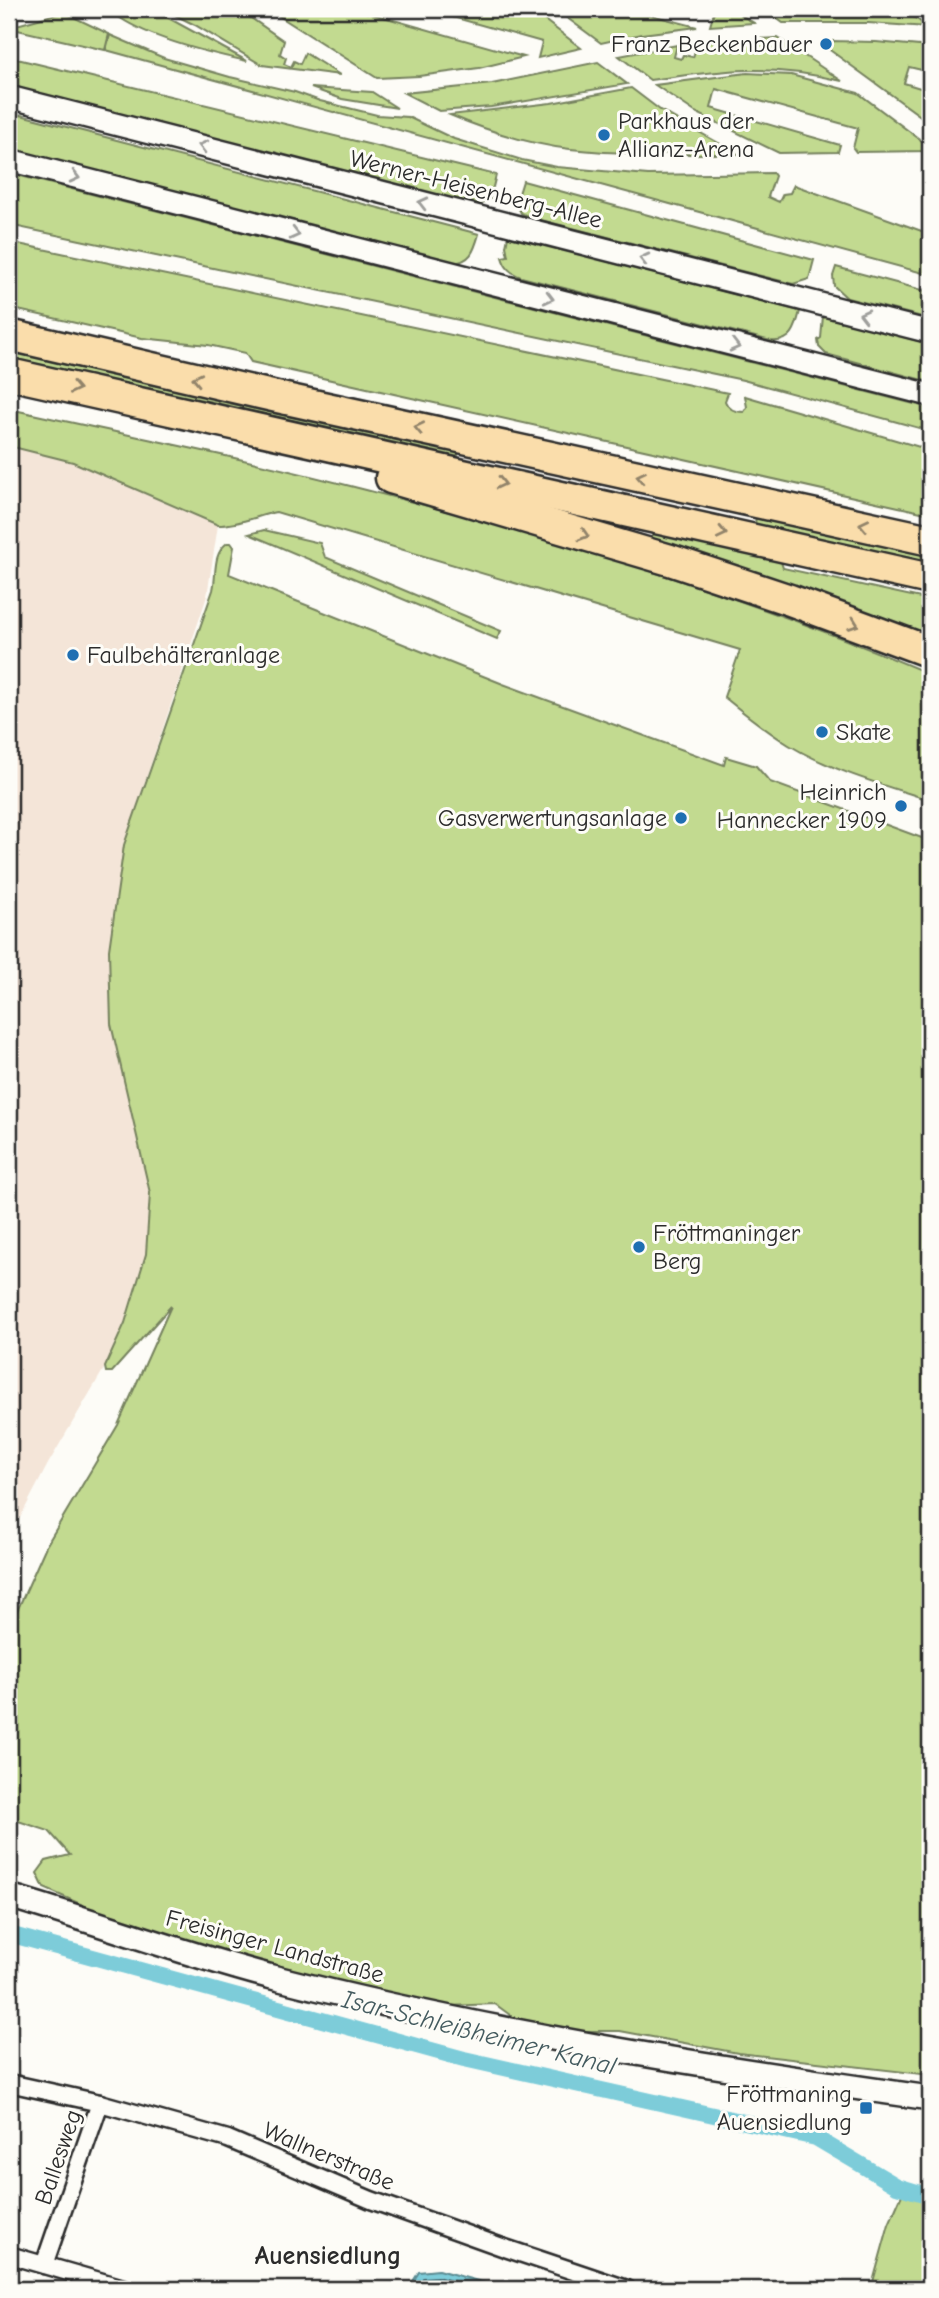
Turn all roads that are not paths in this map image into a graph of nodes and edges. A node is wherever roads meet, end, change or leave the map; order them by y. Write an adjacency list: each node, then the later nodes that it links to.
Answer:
1 (9, 97): 3 (street, Werner-Heisenberg-Allee, one-way to 1)
2 (9, 160): 6 (street, one-way to 6)
3 (930, 332)
4 (9, 335): 8 (highway, one-way to 4)
5 (9, 374): 7 (highway, one-way to 7)
6 (930, 395)
7 (219, 420): 9 (highway, one-way to 9); 10 (highway, one-way to 10)
8 (930, 540)
9 (930, 579)
10 (930, 652)
11 (9, 1896): 13 (main road, Freisinger Landstraße)
12 (9, 2083): 14 (street, Wallnerstraße)
13 (929, 2098)
14 (100, 2103): 16 (street, Ballesweg); 18 (street, Wallnerstraße)
15 (9, 2255): 16 (street)
16 (44, 2265): 17 (street)
17 (127, 2289)
18 (627, 2289)

